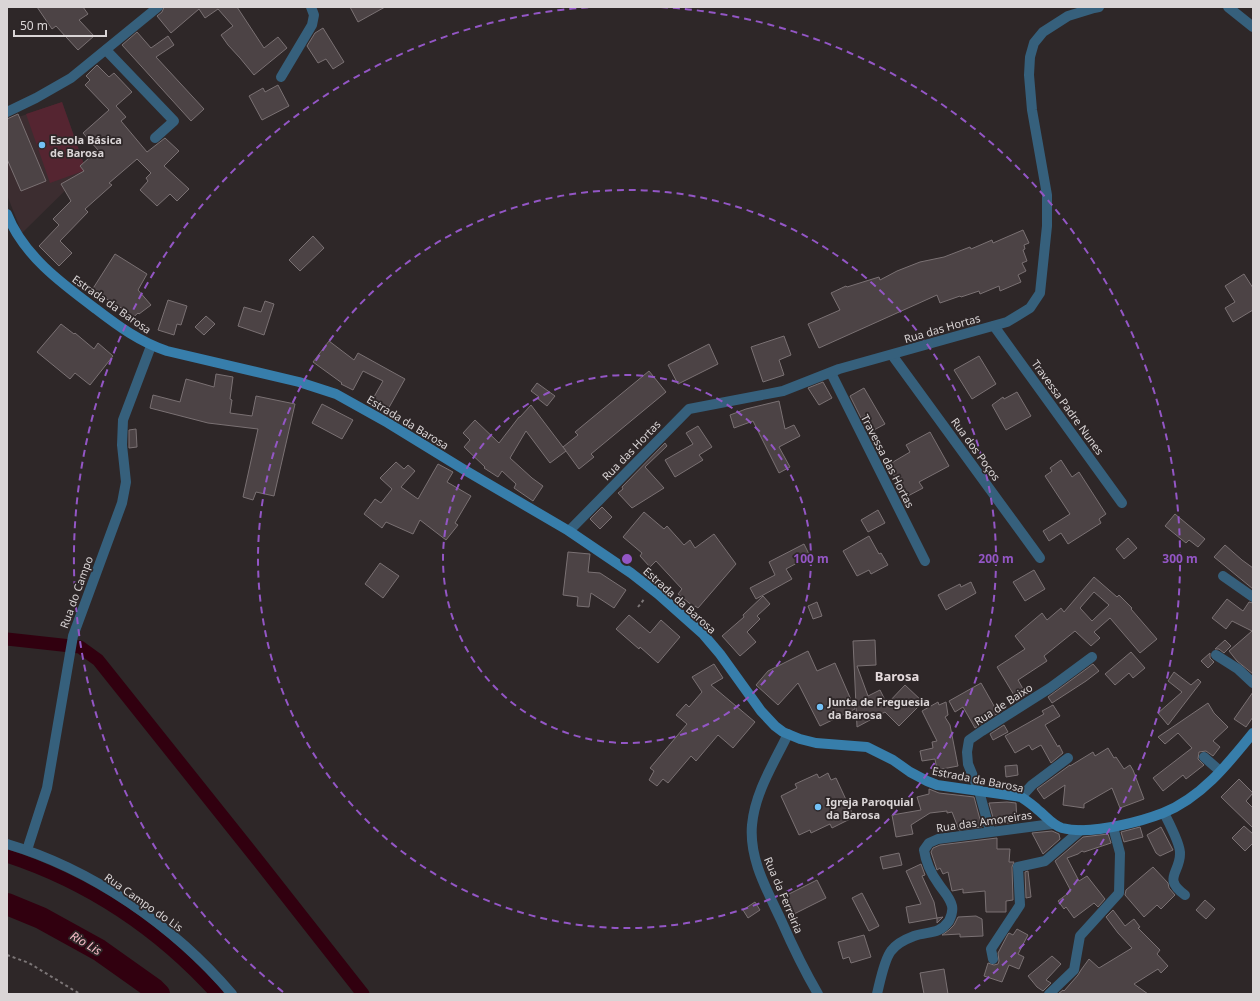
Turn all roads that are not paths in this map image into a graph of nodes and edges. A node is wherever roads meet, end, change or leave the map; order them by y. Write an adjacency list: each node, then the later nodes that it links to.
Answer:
1 (311, 7): 7 (street)
2 (1099, 7): 11 (street, Rua das Hortas)
3 (1228, 7): 5 (street)
4 (155, 8): 6 (street)
5 (1253, 27)
6 (106, 50): 8 (street); 9 (street)
7 (281, 77)
8 (7, 112)
9 (155, 138)
10 (7, 214): 12 (street, Estrada da Barosa)
11 (994, 326): 13 (street, Rua das Hortas); 15 (street, Travessa Padre Nunes)
12 (151, 346): 16 (street, Estrada da Barosa); 37 (street, Rua do Campo)
13 (892, 355): 14 (street, Rua das Hortas); 17 (street, Rua dos Poços)
14 (830, 373): 16 (street, Rua das Hortas); 18 (street, Travessa das Hortas)
15 (1122, 503)
16 (569, 531): 25 (street, Estrada da Barosa)
17 (1040, 558)
18 (925, 561)
19 (1223, 576): 20 (street)
20 (1253, 597)
21 (1216, 656): 23 (street)
22 (1092, 658): 29 (street, Rua de Baixo)
23 (1253, 683)
24 (1253, 733): 28 (street)
25 (788, 734): 29 (street, Estrada da Barosa); 41 (street, Rua da Ferreiria)
26 (1204, 757): 28 (street)
27 (1068, 758): 30 (street)
28 (1220, 771): 31 (street)
29 (979, 791): 30 (street, Estrada da Barosa); 35 (street)
30 (1021, 797): 32 (street, Estrada da Barosa)
31 (1164, 812): 33 (street); 38 (street)
32 (1052, 824): 34 (street); 35 (street, Rua das Amoreiras)
33 (1113, 827): 34 (street); 43 (street)
34 (1081, 830): 39 (street)
35 (990, 831): 42 (street, Rua das Amoreiras)
36 (7, 844): 37 (street, Rua Campo do Lis)
37 (28, 850): 40 (street, Rua Campo do Lis)
38 (1185, 895)
39 (993, 959)
40 (232, 994)
41 (818, 994)
42 (877, 994)
43 (1049, 994)

